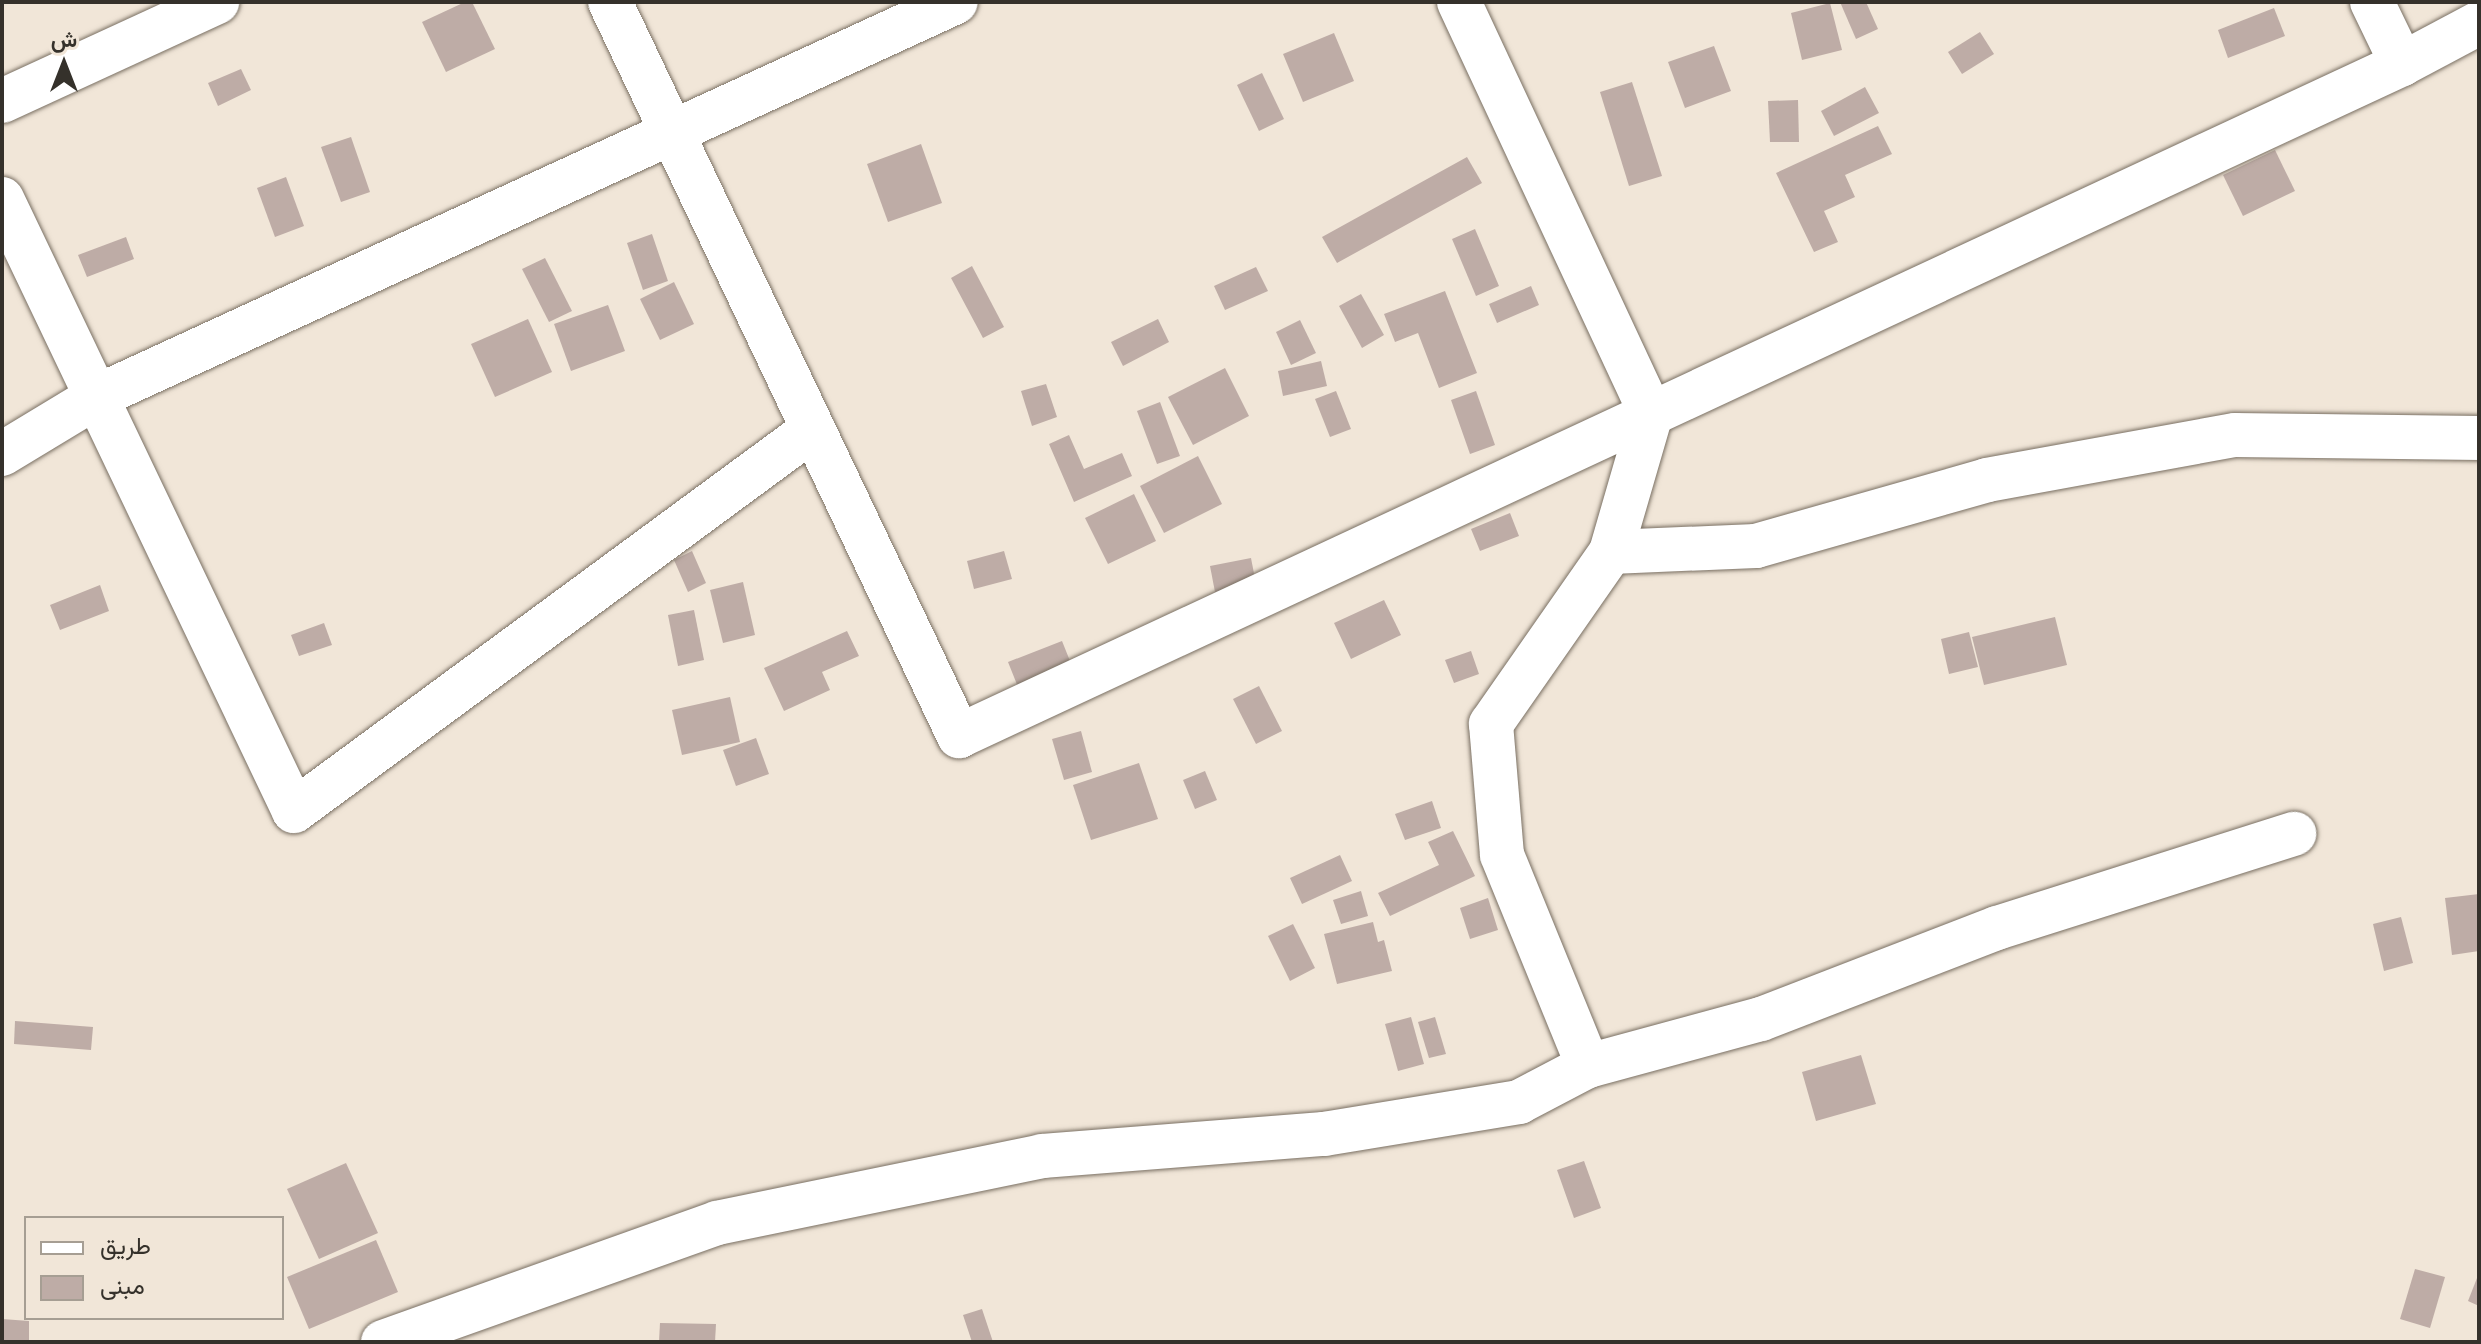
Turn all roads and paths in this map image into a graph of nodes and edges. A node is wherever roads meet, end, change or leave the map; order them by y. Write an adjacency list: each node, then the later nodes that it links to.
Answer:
1 (217, 2): 8 (street)
2 (610, 2): 9 (street)
3 (956, 2): 9 (street)
4 (1459, 2): 12 (street)
5 (2372, 2): 7 (street)
6 (2479, 23): 7 (street)
7 (2402, 64): 12 (street)
8 (2, 101)
9 (673, 134): 11 (street); 13 (street)
10 (2, 199): 11 (street)
11 (96, 397): 13 (street); 15 (street)
12 (1651, 414): 13 (street); 16 (street)
13 (813, 429)
14 (2479, 438): 16 (street)
15 (2, 454)
16 (1611, 552): 18 (street)
17 (2294, 834): 18 (street)
18 (1588, 1066): 19 (street)
19 (383, 1342)

